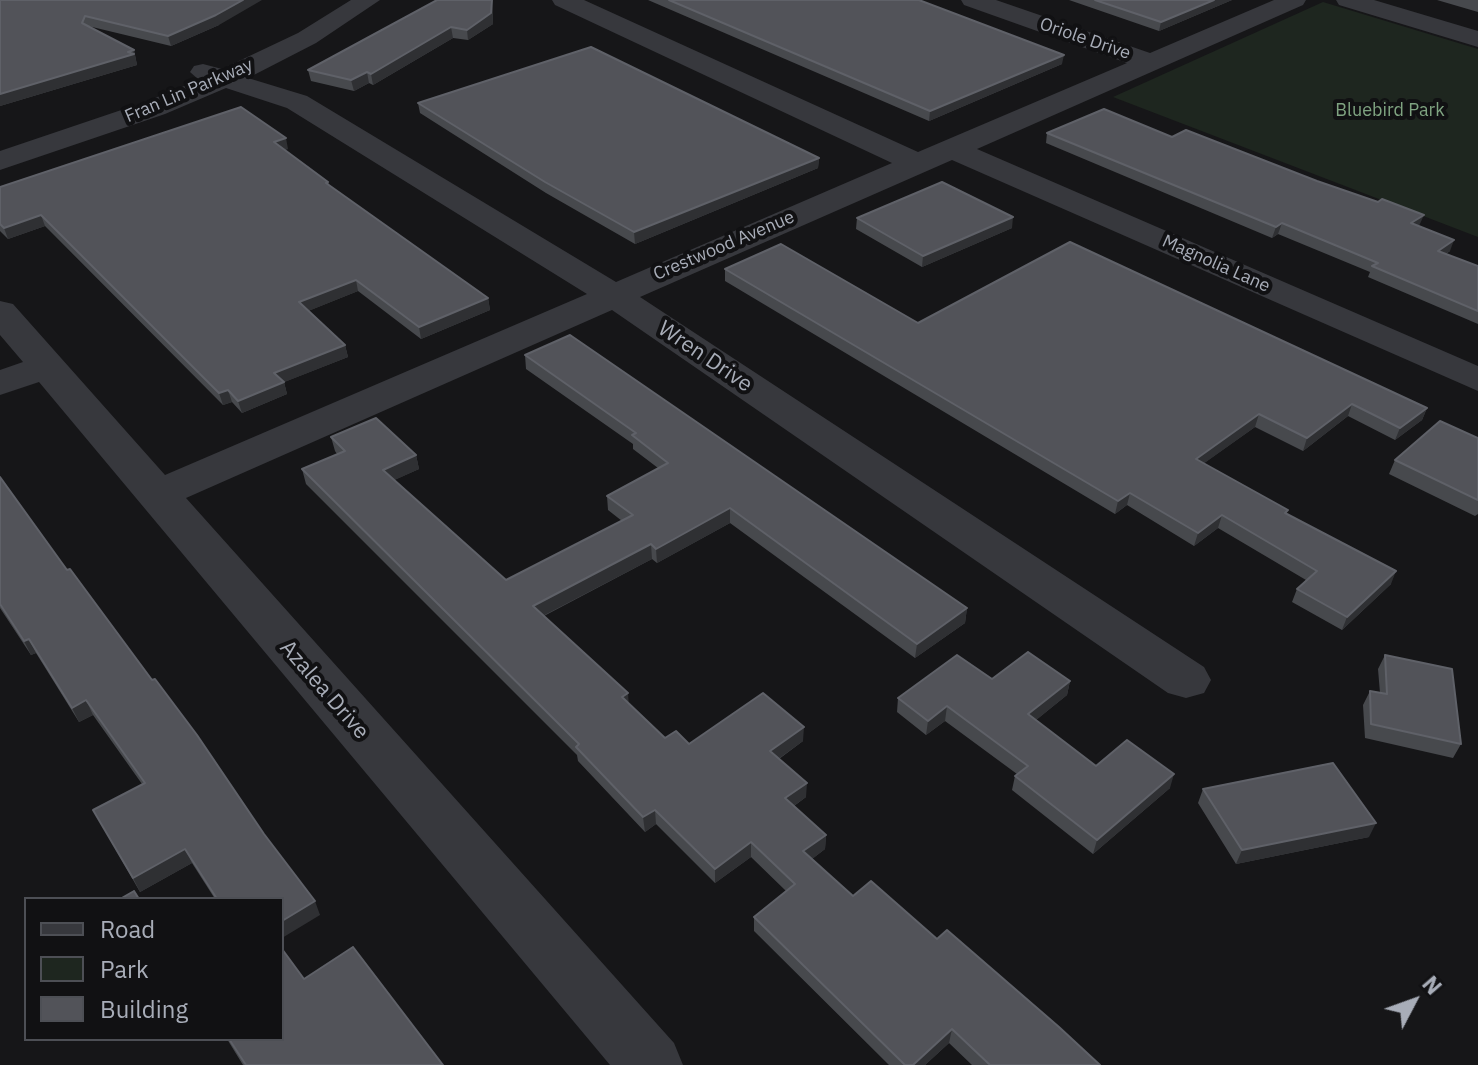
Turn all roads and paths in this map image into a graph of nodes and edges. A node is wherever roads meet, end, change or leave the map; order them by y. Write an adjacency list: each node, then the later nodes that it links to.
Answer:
1 (341, 0): 9 (street, Fran Lin Parkway)
2 (368, 0): 9 (street, Fran Lin Parkway)
3 (564, 0): 13 (street)
4 (973, 0): 8 (street, Oriole Drive)
5 (1294, 0): 8 (street, Crestwood Avenue)
6 (1348, 0): 7 (street)
7 (1478, 39)
8 (1151, 62): 11 (street, Crestwood Avenue)
9 (214, 76): 10 (street, Fran Lin Parkway); 12 (street, Fran Lin Parkway); 14 (street, Wren Drive)
10 (0, 145)
11 (953, 149): 13 (street, Crestwood Avenue); 17 (street, Magnolia Lane)
12 (0, 161)
13 (916, 163): 14 (street, Crestwood Avenue)
14 (612, 294): 18 (street, Crestwood Avenue); 19 (street, Wren Drive)
15 (0, 312): 16 (street, Azalea Drive)
16 (22, 375): 18 (street, Azalea Drive)
17 (1478, 380)
18 (155, 495): 20 (street, Azalea Drive)
19 (1186, 680)
20 (651, 1065)

